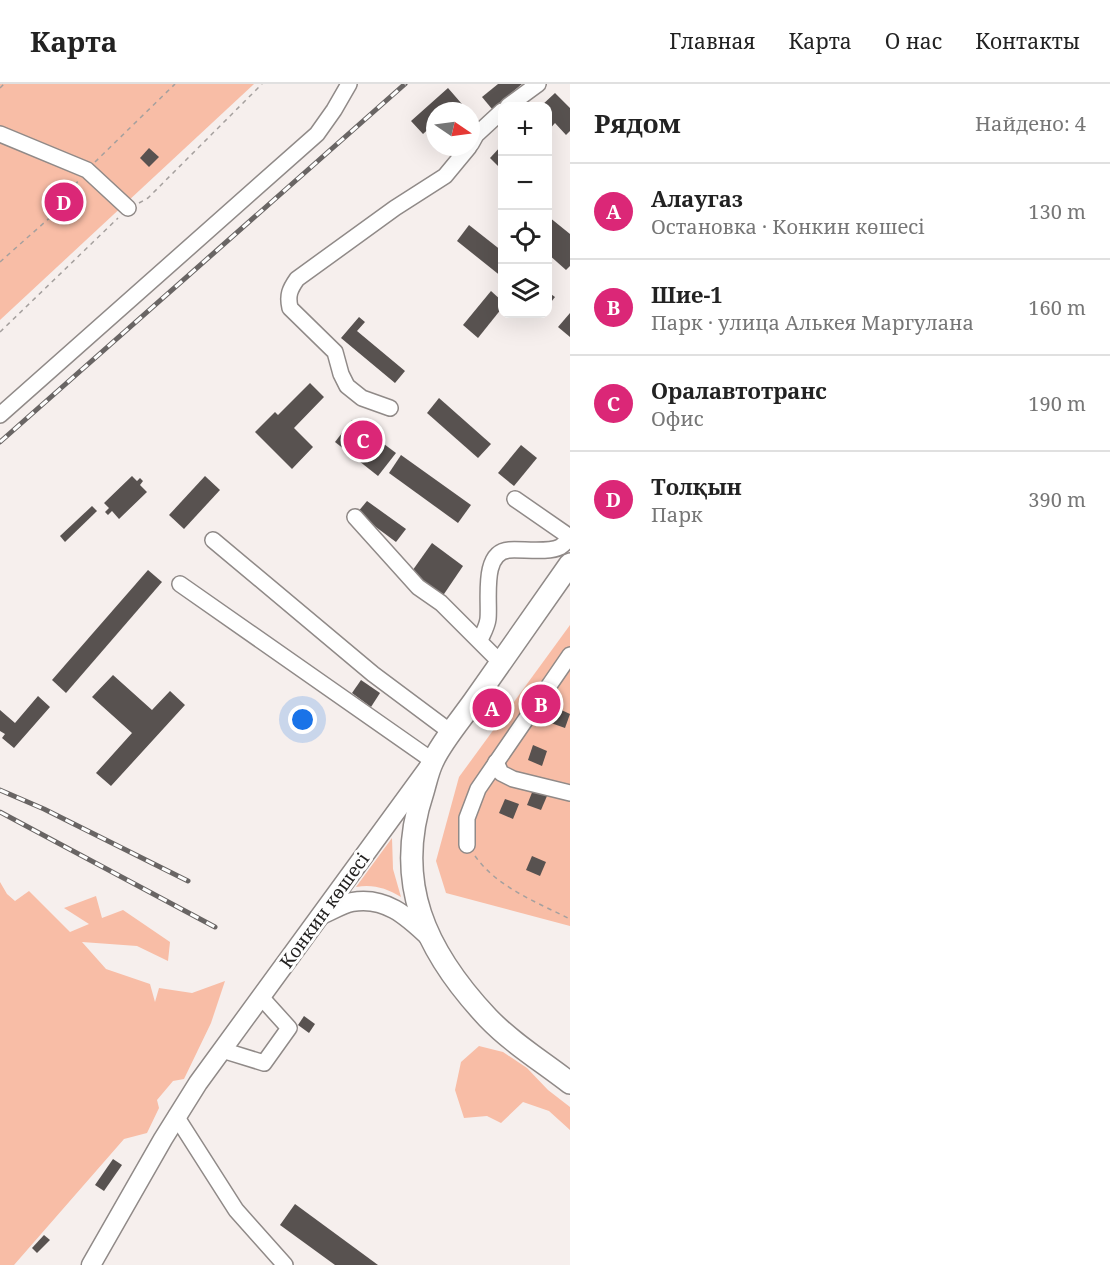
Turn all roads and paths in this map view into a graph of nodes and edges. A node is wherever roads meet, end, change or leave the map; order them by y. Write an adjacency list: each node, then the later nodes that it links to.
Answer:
1 (4, 84): 4 (path)
2 (349, 84): 12 (street)
3 (538, 84): 5 (street)
4 (0, 87)
5 (513, 102)
6 (498, 115): 7 (street)
7 (480, 131)
8 (0, 134): 10 (street)
9 (461, 156): 11 (street)
10 (128, 207)
11 (390, 408)
12 (0, 415)
13 (515, 499): 15 (street)
14 (355, 517): 19 (street)
15 (570, 537): 19 (street)
16 (213, 540): 22 (street)
17 (570, 564): 21 (highway, Конкин көшесі)
18 (180, 584): 23 (street)
19 (480, 640): 21 (street)
20 (570, 655): 24 (street)
21 (501, 663): 22 (highway, Конкин көшесі)
22 (452, 733): 23 (highway, Конкин көшесі)
23 (433, 761): 27 (main road, Конкин көшесі); 29 (highway)
24 (496, 762): 25 (street); 26 (street)
25 (570, 793)
26 (467, 845): 28 (path)
27 (320, 916): 29 (main road); 30 (main road, Конкин көшесі)
28 (570, 919)
29 (430, 939): 32 (highway)
30 (261, 997): 31 (main road, Конкин көшесі); 31 (street)
31 (222, 1050): 33 (main road, Конкин көшесі)
32 (570, 1083)
33 (176, 1116): 34 (main road, Конкин көшесі); 35 (street)
34 (91, 1265)
35 (285, 1265)

